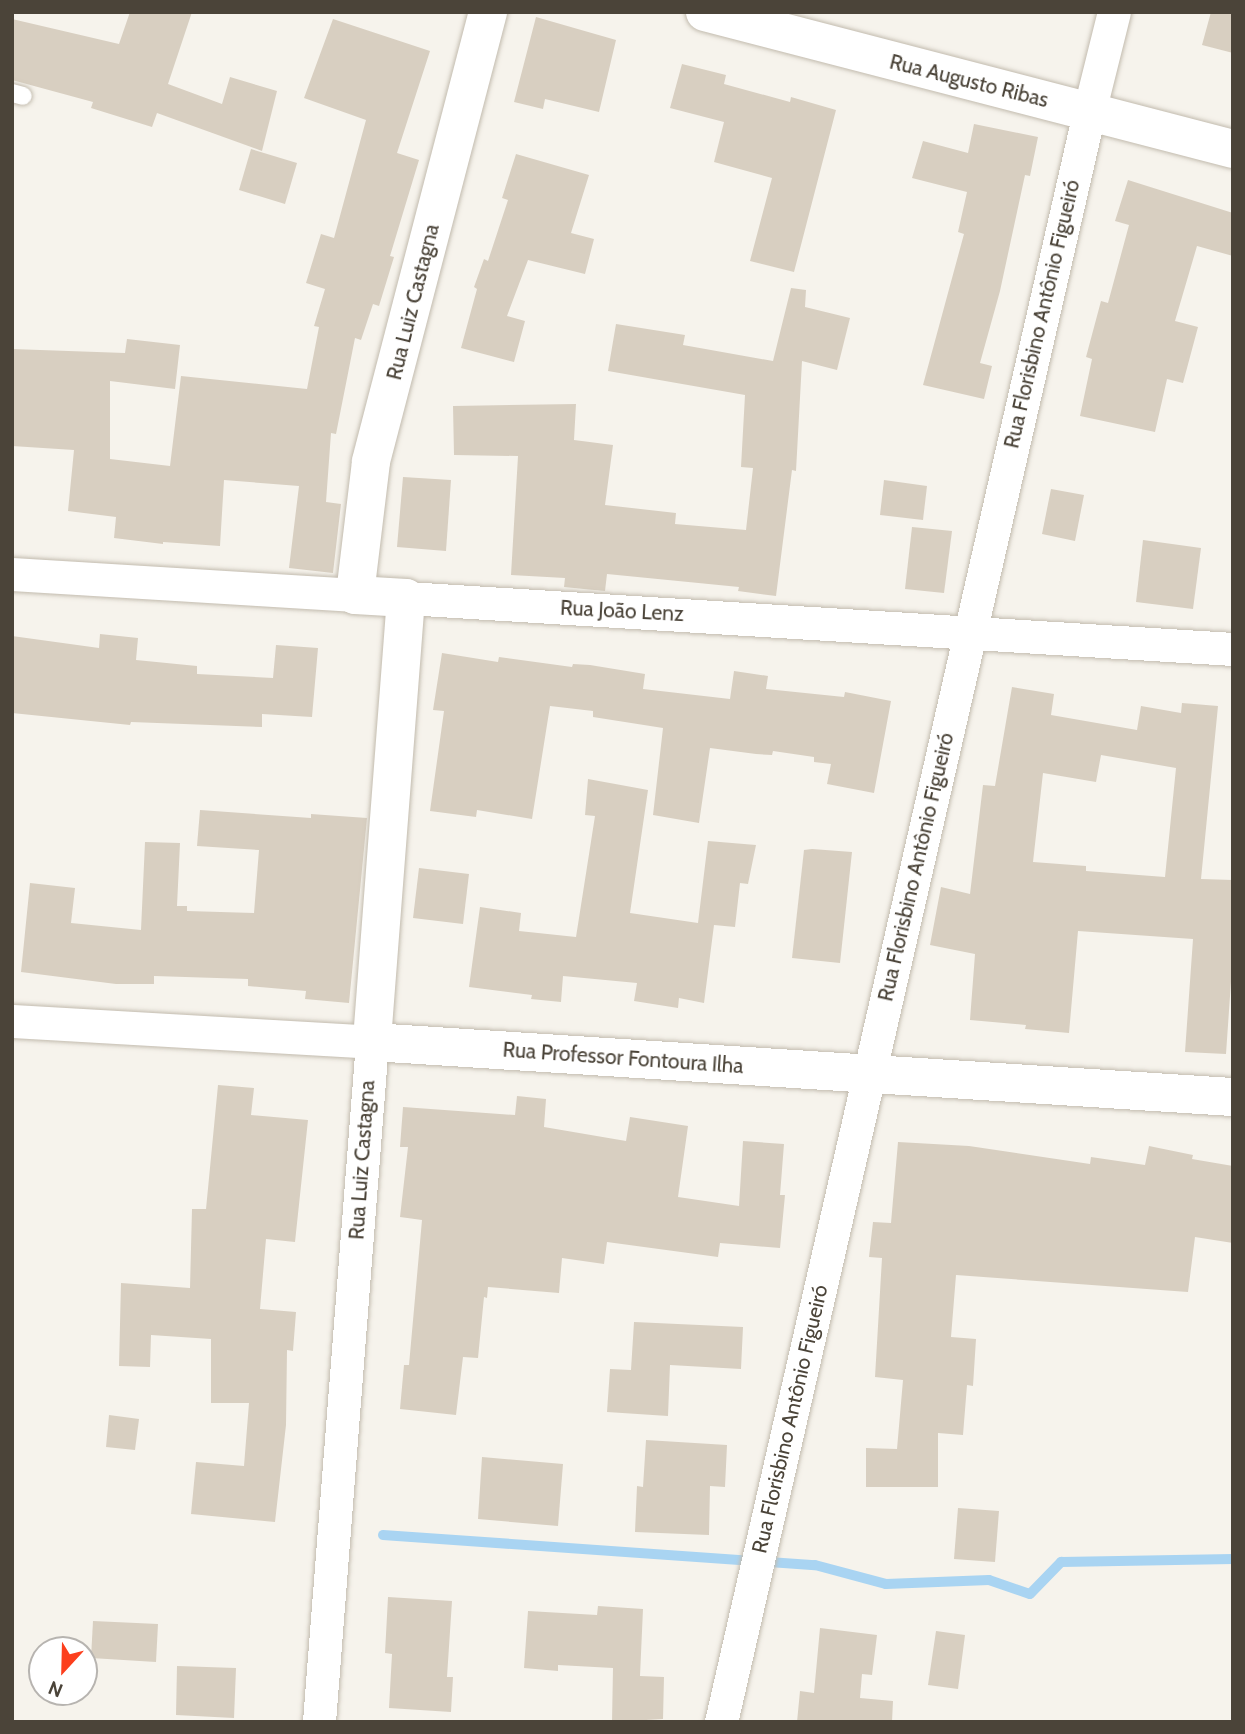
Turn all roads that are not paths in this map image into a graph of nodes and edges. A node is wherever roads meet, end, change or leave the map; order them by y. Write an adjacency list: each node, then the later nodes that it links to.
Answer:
1 (488, 12): 7 (street, Rua Luiz Castagna)
2 (705, 12): 4 (street, Rua Augusto Ribas)
3 (1114, 12): 4 (street, Rua Florisbino Antônio Figueiró)
4 (1089, 112): 5 (street, Rua Augusto Ribas); 9 (street, Rua Florisbino Antônio Figueiró)
5 (1233, 149)
6 (12, 573): 7 (street, Rua João Lenz)
7 (355, 595): 8 (street, Rua João Lenz)
8 (406, 598): 9 (street, Rua João Lenz); 12 (street, Rua Luiz Castagna)
9 (969, 632): 10 (street, Rua João Lenz); 13 (street, Rua Florisbino Antônio Figueiró)
10 (1233, 649)
11 (12, 1021): 12 (street, Rua Professor Fontoura Ilha)
12 (372, 1042): 13 (street, Rua Professor Fontoura Ilha); 15 (street, Rua Luiz Castagna)
13 (869, 1074): 14 (street, Rua Professor Fontoura Ilha); 16 (street, Rua Florisbino Antônio Figueiró)
14 (1233, 1097)
15 (319, 1722)
16 (721, 1722)

